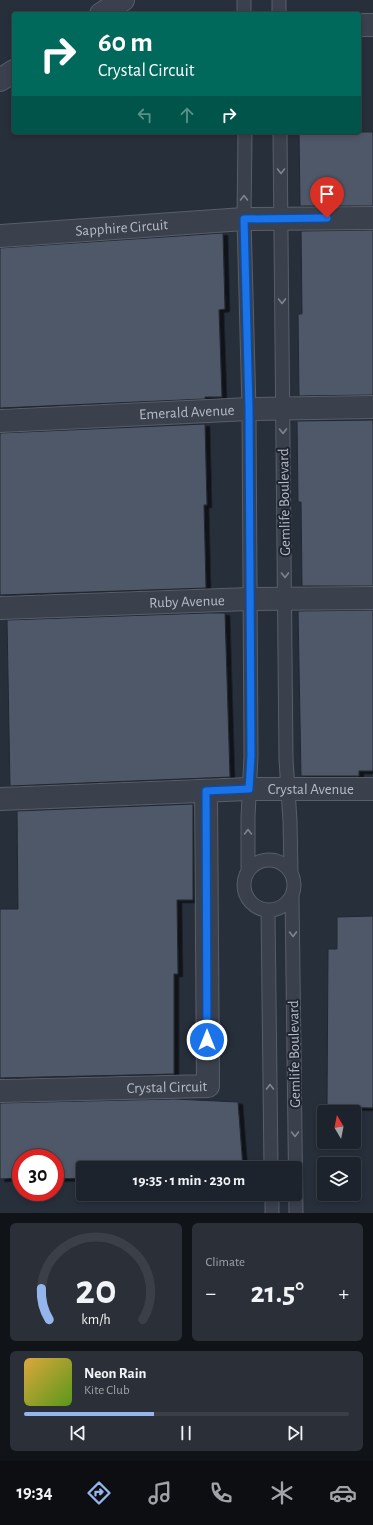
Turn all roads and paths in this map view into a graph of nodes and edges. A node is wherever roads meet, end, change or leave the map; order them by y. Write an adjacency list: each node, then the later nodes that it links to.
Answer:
1 (123, 0): 4 (street)
2 (244, 0): 5 (lane)
3 (279, 0): 6 (lane)
4 (104, 12)
5 (244, 12)
6 (279, 12)
7 (361, 25): 8 (street)
8 (373, 25)
9 (12, 72): 10 (street)
10 (0, 80)
11 (245, 134): 14 (lane, one-way to 11)
12 (280, 134): 15 (lane, Gemlife Boulevard, one-way to 15)
13 (373, 218): 15 (street, Sapphire Circuit)
14 (244, 219): 15 (street, Sapphire Circuit); 16 (street, Sapphire Circuit); 19 (lane)
15 (281, 219): 18 (lane, Gemlife Boulevard, one-way to 18)
16 (0, 236)
17 (373, 407): 18 (street, Emerald Avenue)
18 (283, 408): 19 (street, Emerald Avenue); 23 (lane, Gemlife Boulevard, one-way to 23)
19 (249, 409): 20 (street, Emerald Avenue); 22 (lane)
20 (0, 421)
21 (373, 598): 23 (street, Ruby Avenue)
22 (250, 599): 23 (street, Ruby Avenue); 24 (street, Ruby Avenue); 25 (lane)
23 (285, 599): 26 (lane, Gemlife Boulevard)
24 (0, 608)
25 (249, 789): 26 (street, Crystal Avenue); 28 (street); 30 (lane, one-way to 25)
26 (288, 789): 27 (street, Crystal Avenue); 31 (lane, Gemlife Boulevard)
27 (373, 789)
28 (206, 791): 29 (street); 34 (street, Crystal Circuit)
29 (0, 799)
30 (248, 871): 31 (lane); 33 (lane)
31 (291, 871): 32 (lane)
32 (292, 895): 33 (lane); 38 (lane, Gemlife Boulevard, one-way to 38)
33 (268, 910): 35 (lane, Gemlife Boulevard, one-way to 33)
34 (0, 1091)
35 (271, 1161)
36 (272, 1201): 37 (lane)
37 (272, 1213)
38 (296, 1213)

